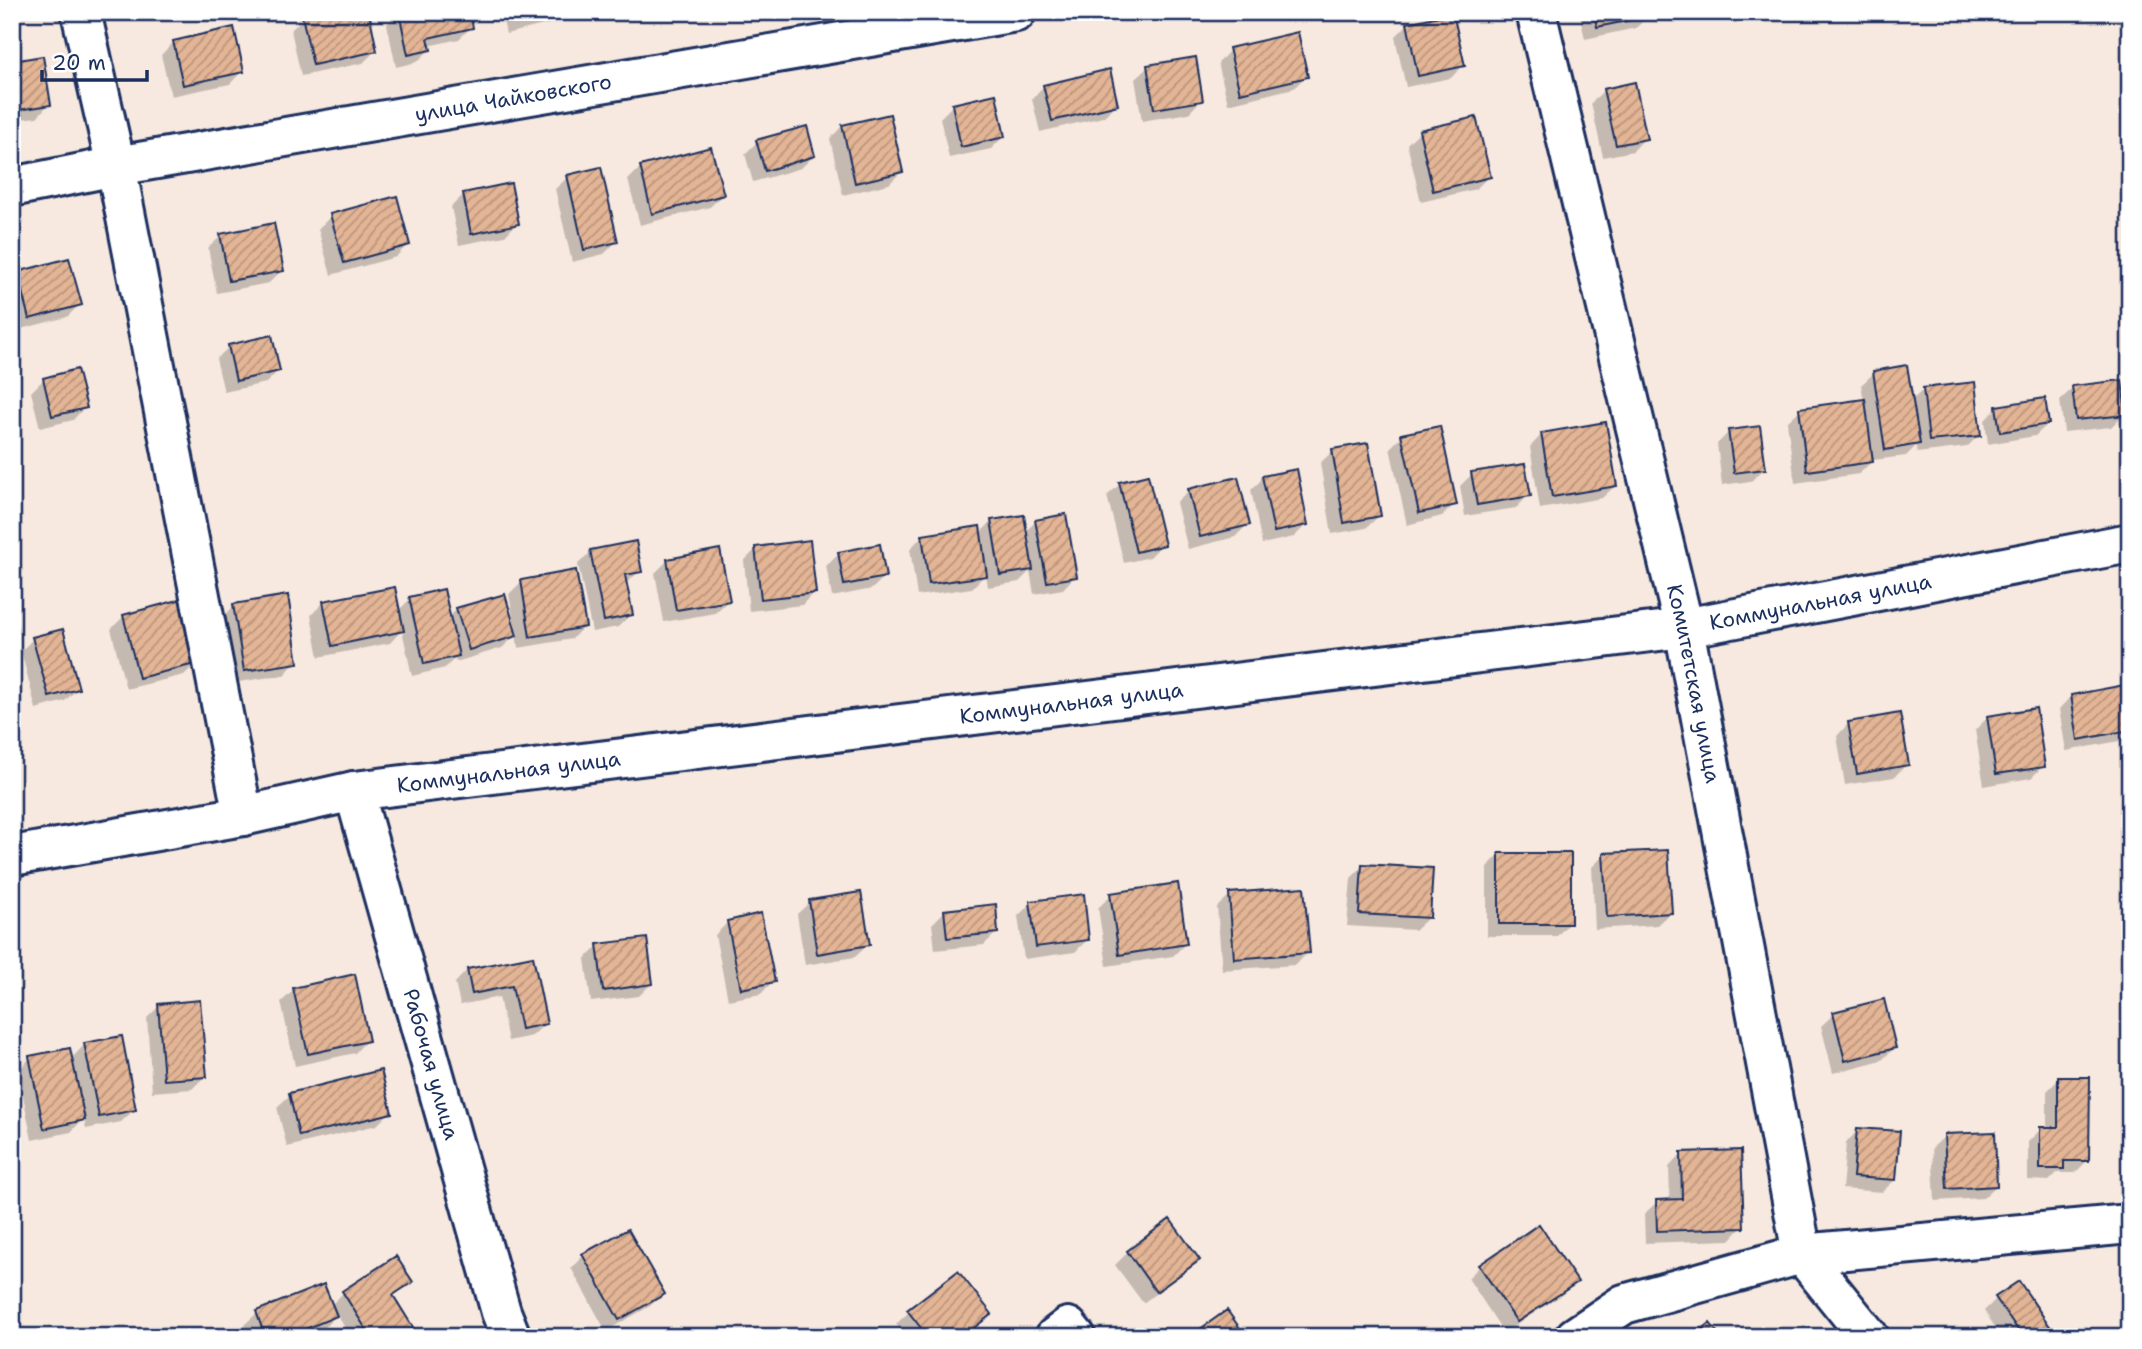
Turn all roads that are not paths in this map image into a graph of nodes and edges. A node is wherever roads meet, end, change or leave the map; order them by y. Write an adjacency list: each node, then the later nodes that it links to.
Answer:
1 (81, 12): 4 (street)
2 (1016, 12): 4 (street, улица Чайковского)
3 (1536, 12): 7 (street, Комитетская улица)
4 (116, 166): 5 (street, улица Чайковского); 9 (street)
5 (12, 187)
6 (2130, 543): 7 (street, Коммунальная улица)
7 (1684, 628): 8 (street, Коммунальная улица); 12 (street, Комитетская улица)
8 (354, 792): 9 (street, Коммунальная улица); 13 (street, Рабочая улица)
9 (243, 816): 10 (street, Коммунальная улица)
10 (12, 856)
11 (2130, 1224): 12 (street)
12 (1802, 1254): 16 (street); 17 (street, Комитетская улица)
13 (511, 1337)
14 (1055, 1337): 15 (street)
15 (1076, 1337)
16 (1575, 1337)
17 (1869, 1337)

